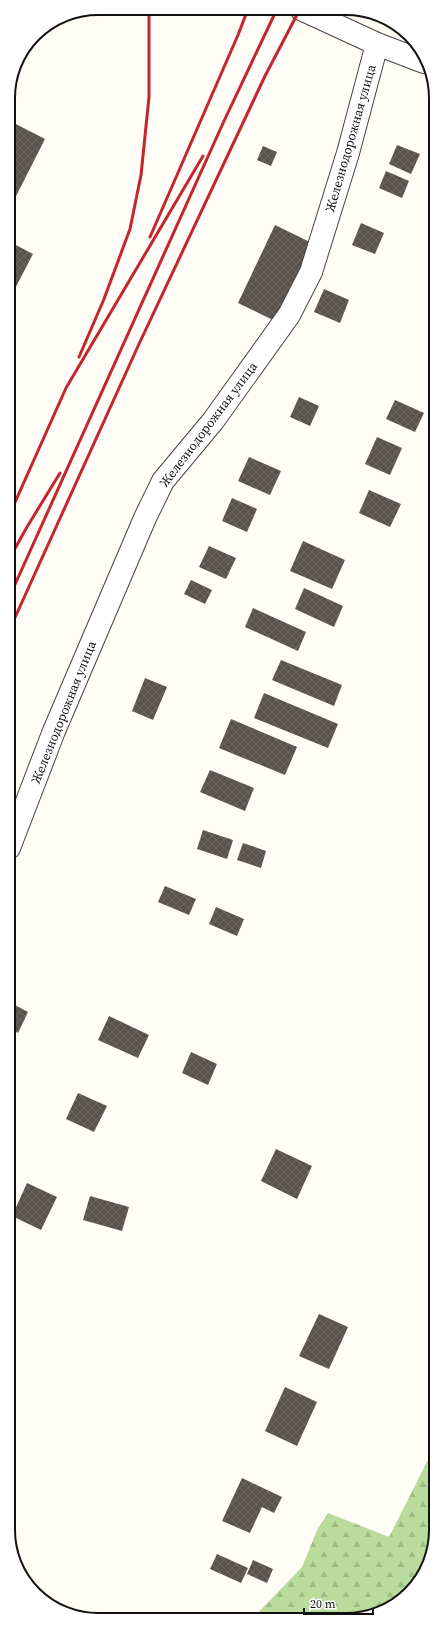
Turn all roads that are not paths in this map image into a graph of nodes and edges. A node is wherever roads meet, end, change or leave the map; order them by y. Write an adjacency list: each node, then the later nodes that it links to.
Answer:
1 (314, 15): 2 (street)
2 (377, 44): 3 (street); 4 (street, Железнодорожная улица)
3 (420, 61)
4 (15, 830)

